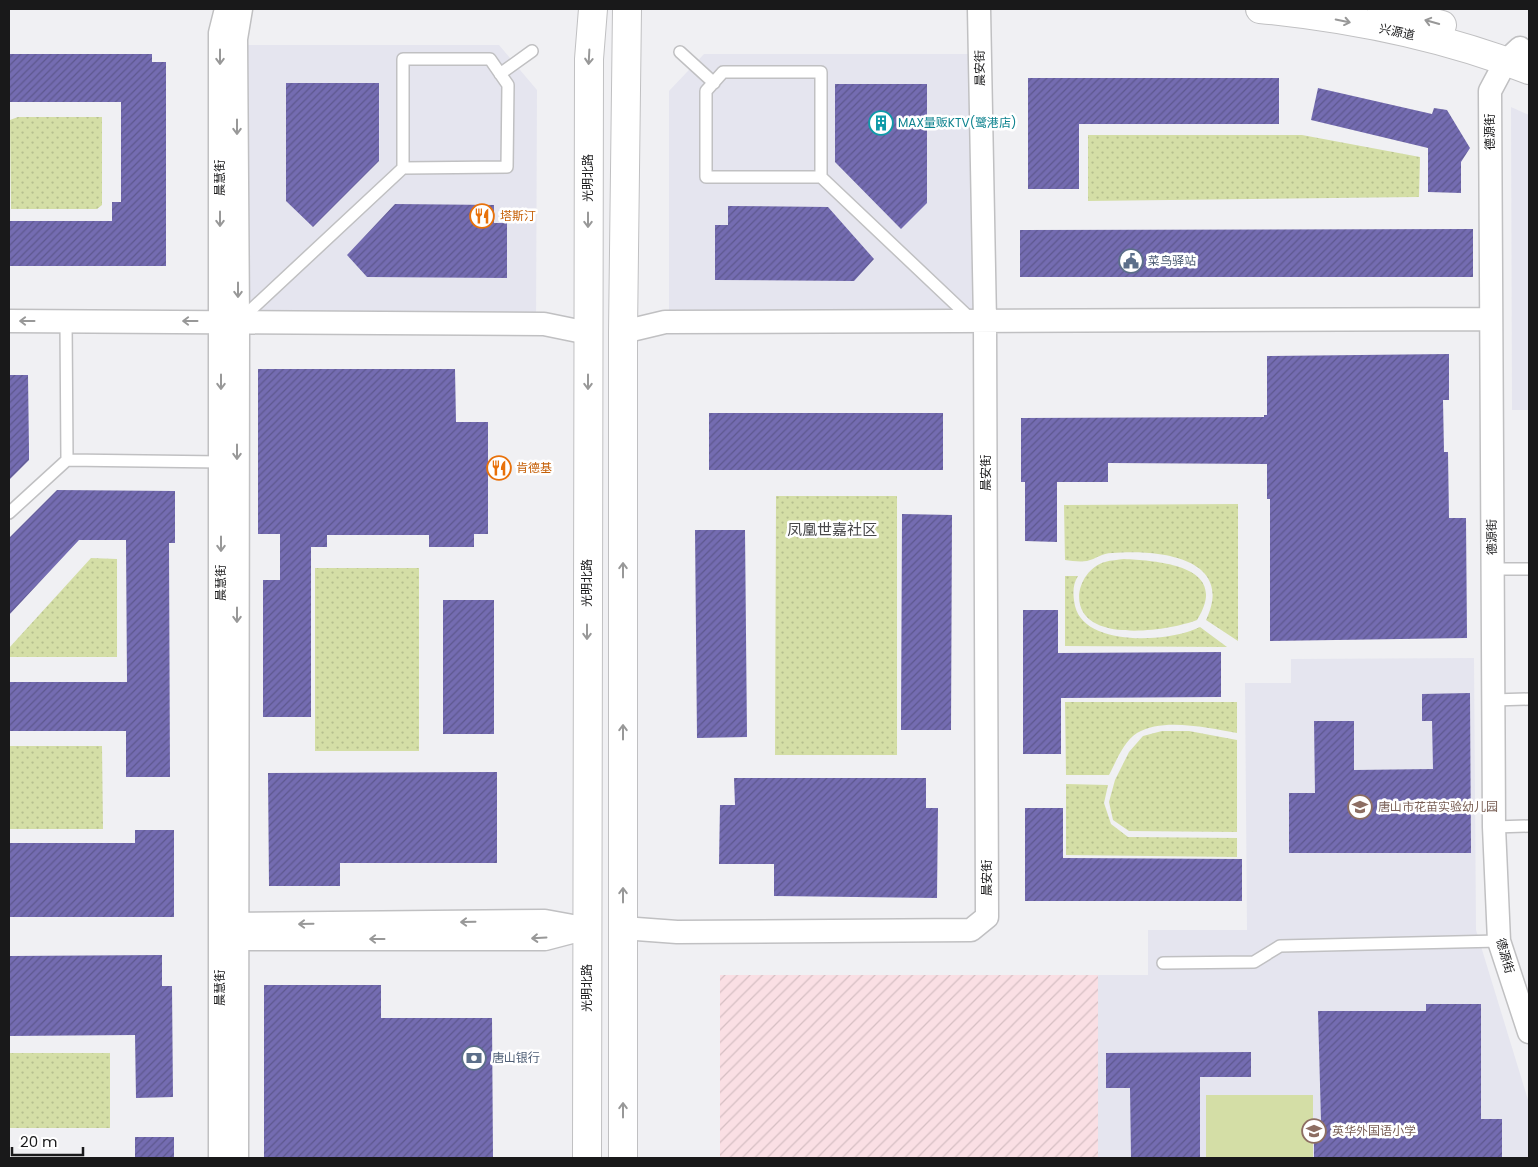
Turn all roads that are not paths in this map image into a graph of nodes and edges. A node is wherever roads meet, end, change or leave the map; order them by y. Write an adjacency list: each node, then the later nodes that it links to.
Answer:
1 (226, 9): 19 (street, 晨慧街, one-way to 19)
2 (241, 9): 19 (street, 晨慧街, one-way to 19)
3 (593, 9): 22 (main road, 光明北路, one-way to 22)
4 (627, 9): 21 (main road)
5 (968, 9): 20 (street, 晨安街)
6 (979, 9): 20 (street, 晨安街)
7 (1260, 9): 11 (main road, 兴源道, one-way to 11)
8 (1382, 9): 11 (main road, 兴源道, one-way to 8)
9 (532, 51): 12 (lane)
10 (680, 52): 13 (lane)
11 (1521, 58): 17 (street, 德源街)
12 (500, 74): 14 (lane); 14 (lane)
13 (714, 83): 15 (lane); 15 (lane)
14 (403, 168): 19 (lane)
15 (821, 177): 20 (lane)
16 (9, 321): 18 (street, one-way to 16)
17 (1490, 325): 20 (street); 27 (street, 德源街)
18 (66, 329): 19 (street); 23 (street); 24 (lane)
19 (229, 329): 22 (street); 25 (street, 晨慧街, one-way to 25); 35 (street, 晨慧街, one-way to 35)
20 (979, 329): 21 (street); 34 (street, 晨安街)
21 (623, 332): 34 (main road, one-way to 21)
22 (588, 333): 33 (main road, 光明北路, one-way to 33)
23 (9, 337)
24 (67, 460): 25 (lane); 26 (lane)
25 (221, 462): 35 (street, 晨慧街, one-way to 35)
26 (9, 513)
27 (1493, 569): 28 (lane); 30 (street, 德源街)
28 (1529, 569)
29 (1529, 699): 30 (lane)
30 (1493, 700): 32 (street, 德源街)
31 (1529, 826): 32 (lane)
32 (1494, 827): 36 (street, 德源街)
33 (587, 928): 34 (main road); 35 (street, one-way to 35); 41 (main road, 光明北路)
34 (623, 928): 42 (main road, one-way to 34)
35 (229, 932): 39 (street, 晨慧街); 40 (street, 晨慧街)
36 (1499, 941): 37 (lane); 38 (street, 德源街)
37 (1163, 964)
38 (1529, 1032)
39 (220, 1158)
40 (237, 1158)
41 (587, 1158)
42 (623, 1158)

